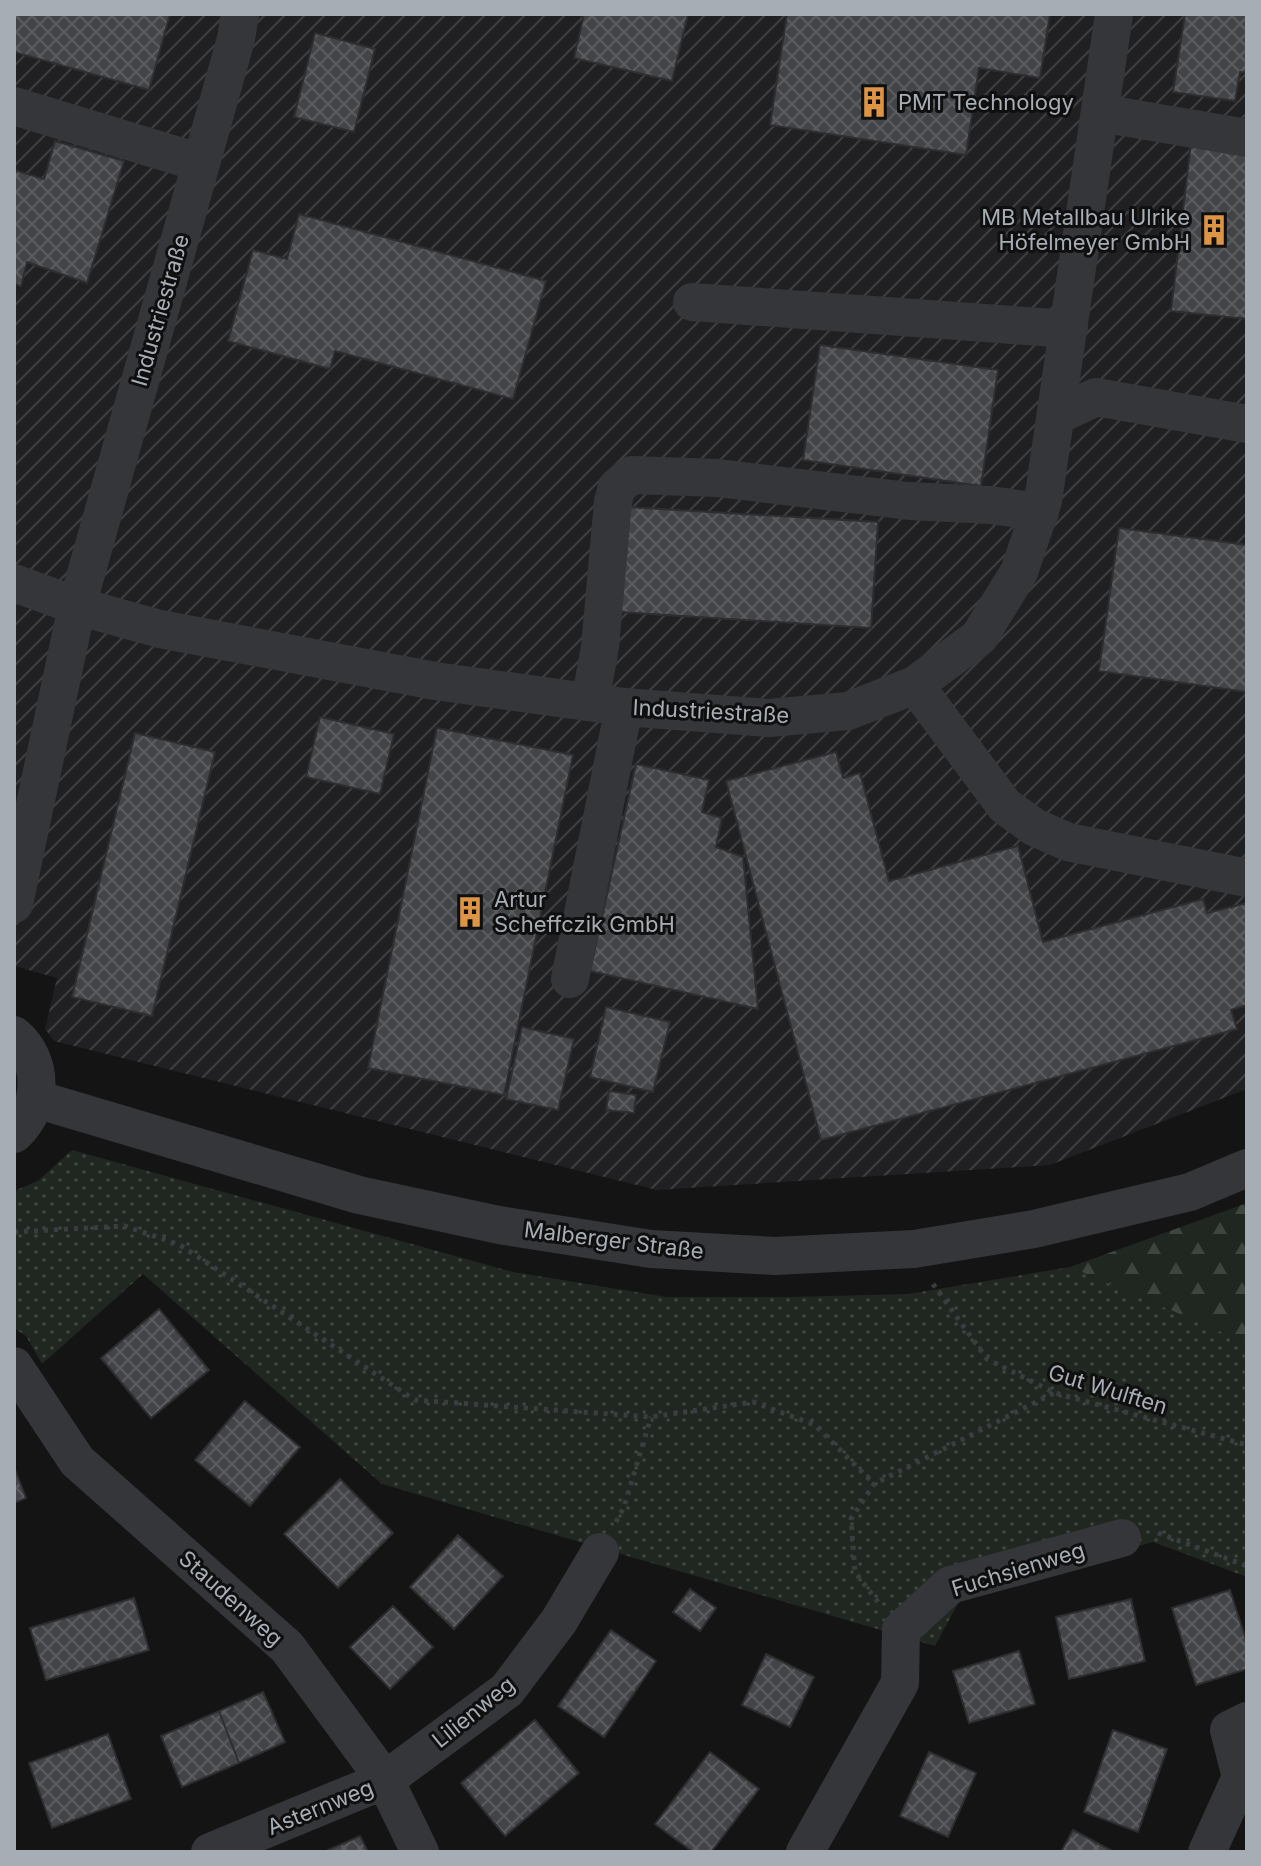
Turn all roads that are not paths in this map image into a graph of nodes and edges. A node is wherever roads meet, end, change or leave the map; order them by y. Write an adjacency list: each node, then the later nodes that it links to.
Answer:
1 (240, 14): 6 (street, Industriestraße)
2 (1114, 14): 4 (street, Industriestraße)
3 (14, 106): 6 (street)
4 (1100, 113): 5 (street); 8 (street, Industriestraße)
5 (1247, 138)
6 (201, 163): 13 (street, Industriestraße)
7 (692, 302): 8 (street)
8 (1069, 329): 9 (street, Industriestraße)
9 (1056, 416): 10 (street); 11 (street, Industriestraße)
10 (1247, 424)
11 (1040, 512): 14 (street, Industriestraße); 15 (street)
12 (14, 583): 13 (street, Industriestraße)
13 (77, 606): 15 (street, Industriestraße); 17 (street, Industriestraße)
14 (915, 685): 15 (street, Industriestraße); 16 (street)
15 (607, 705): 18 (street)
16 (1247, 878)
17 (14, 904)
18 (570, 979)
19 (14, 1035): 20 (street)
20 (36, 1099): 21 (street); 22 (street, Malberger Straße)
21 (14, 1134)
22 (1247, 1168)
23 (14, 1366): 27 (street, Staudenweg)
24 (1122, 1538): 30 (street, Fuchsienweg)
25 (600, 1552): 27 (street, Lilienweg)
26 (1238, 1726): 31 (street)
27 (385, 1780): 28 (street, Asternweg); 29 (street, Staudenweg)
28 (210, 1852)
29 (420, 1852)
30 (805, 1852)
31 (1207, 1852)

